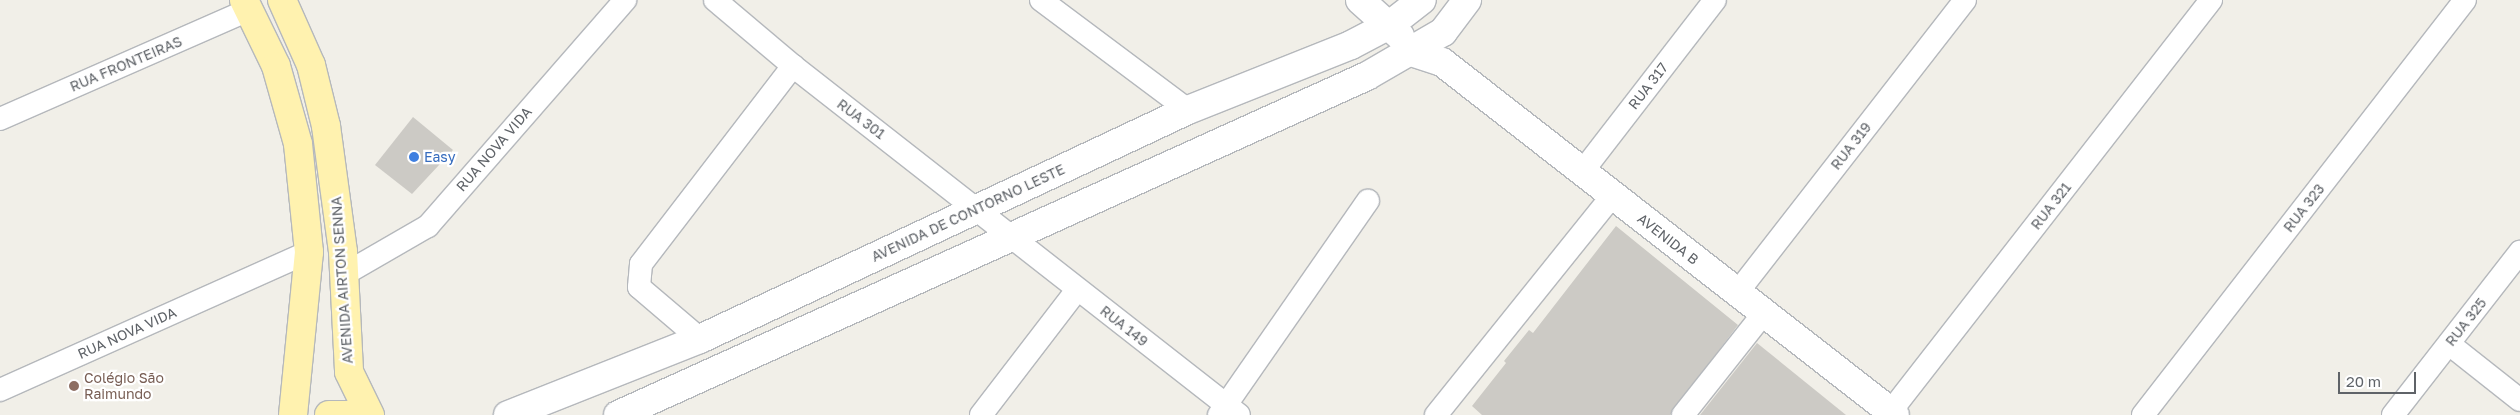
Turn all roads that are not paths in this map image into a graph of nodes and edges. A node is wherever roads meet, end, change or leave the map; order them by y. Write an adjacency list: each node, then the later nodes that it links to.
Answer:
1 (282, 0): 27 (main road, AVENIDA AIRTON SENNA)
2 (626, 0): 27 (street, RUA NOVA VIDA)
3 (715, 0): 17 (street, RUA 301)
4 (1041, 0): 18 (street)
5 (1360, 0): 13 (street)
6 (1421, 0): 13 (street, AVENIDA DE CONTORNO LESTE); 14 (street)
7 (1467, 0): 14 (street)
8 (1715, 0): 20 (street, RUA 317)
9 (1965, 0): 29 (street, RUA 319)
10 (2211, 0): 37 (street, RUA 321)
11 (2465, 0): 46 (street, RUA 323)
12 (248, 5): 19 (street, RUA FRONTEIRAS); 25 (main road)
13 (1390, 24): 15 (street); 18 (street, AVENIDA DE CONTORNO LESTE)
14 (1443, 32): 15 (street); 16 (street)
15 (1411, 52): 16 (street, AVENIDA B); 24 (street)
16 (1442, 62): 20 (street, AVENIDA B)
17 (793, 66): 23 (street, RUA 301); 31 (street)
18 (1188, 110): 23 (street, AVENIDA DE CONTORNO LESTE)
19 (0, 119)
20 (1582, 172): 21 (street, AVENIDA B)
21 (1612, 196): 29 (street, AVENIDA B); 44 (street)
22 (1368, 201): 35 (street)
23 (978, 208): 24 (street, RUA 301); 31 (street, AVENIDA DE CONTORNO LESTE)
24 (1009, 236): 28 (street, RUA 149); 36 (street)
25 (309, 252): 33 (street, RUA NOVA VIDA); 38 (main road)
26 (2520, 252): 32 (street, RUA 325)
27 (343, 275): 41 (main road, AVENIDA AIRTON SENNA)
28 (1077, 290): 35 (street, RUA 149); 43 (street)
29 (1737, 293): 30 (street, AVENIDA B)
30 (1763, 314): 37 (street, AVENIDA B); 45 (street)
31 (700, 339): 42 (street, AVENIDA DE CONTORNO LESTE)
32 (2449, 344): 34 (street); 47 (street, RUA 325)
33 (0, 390)
34 (2520, 400)
35 (1228, 412)
36 (632, 413)
37 (1893, 413)
38 (293, 415)
39 (329, 415): 40 (main road)
40 (363, 415)
41 (370, 415)
42 (508, 415)
43 (981, 415)
44 (1436, 415)
45 (1683, 415)
46 (2142, 415)
47 (2394, 415)

